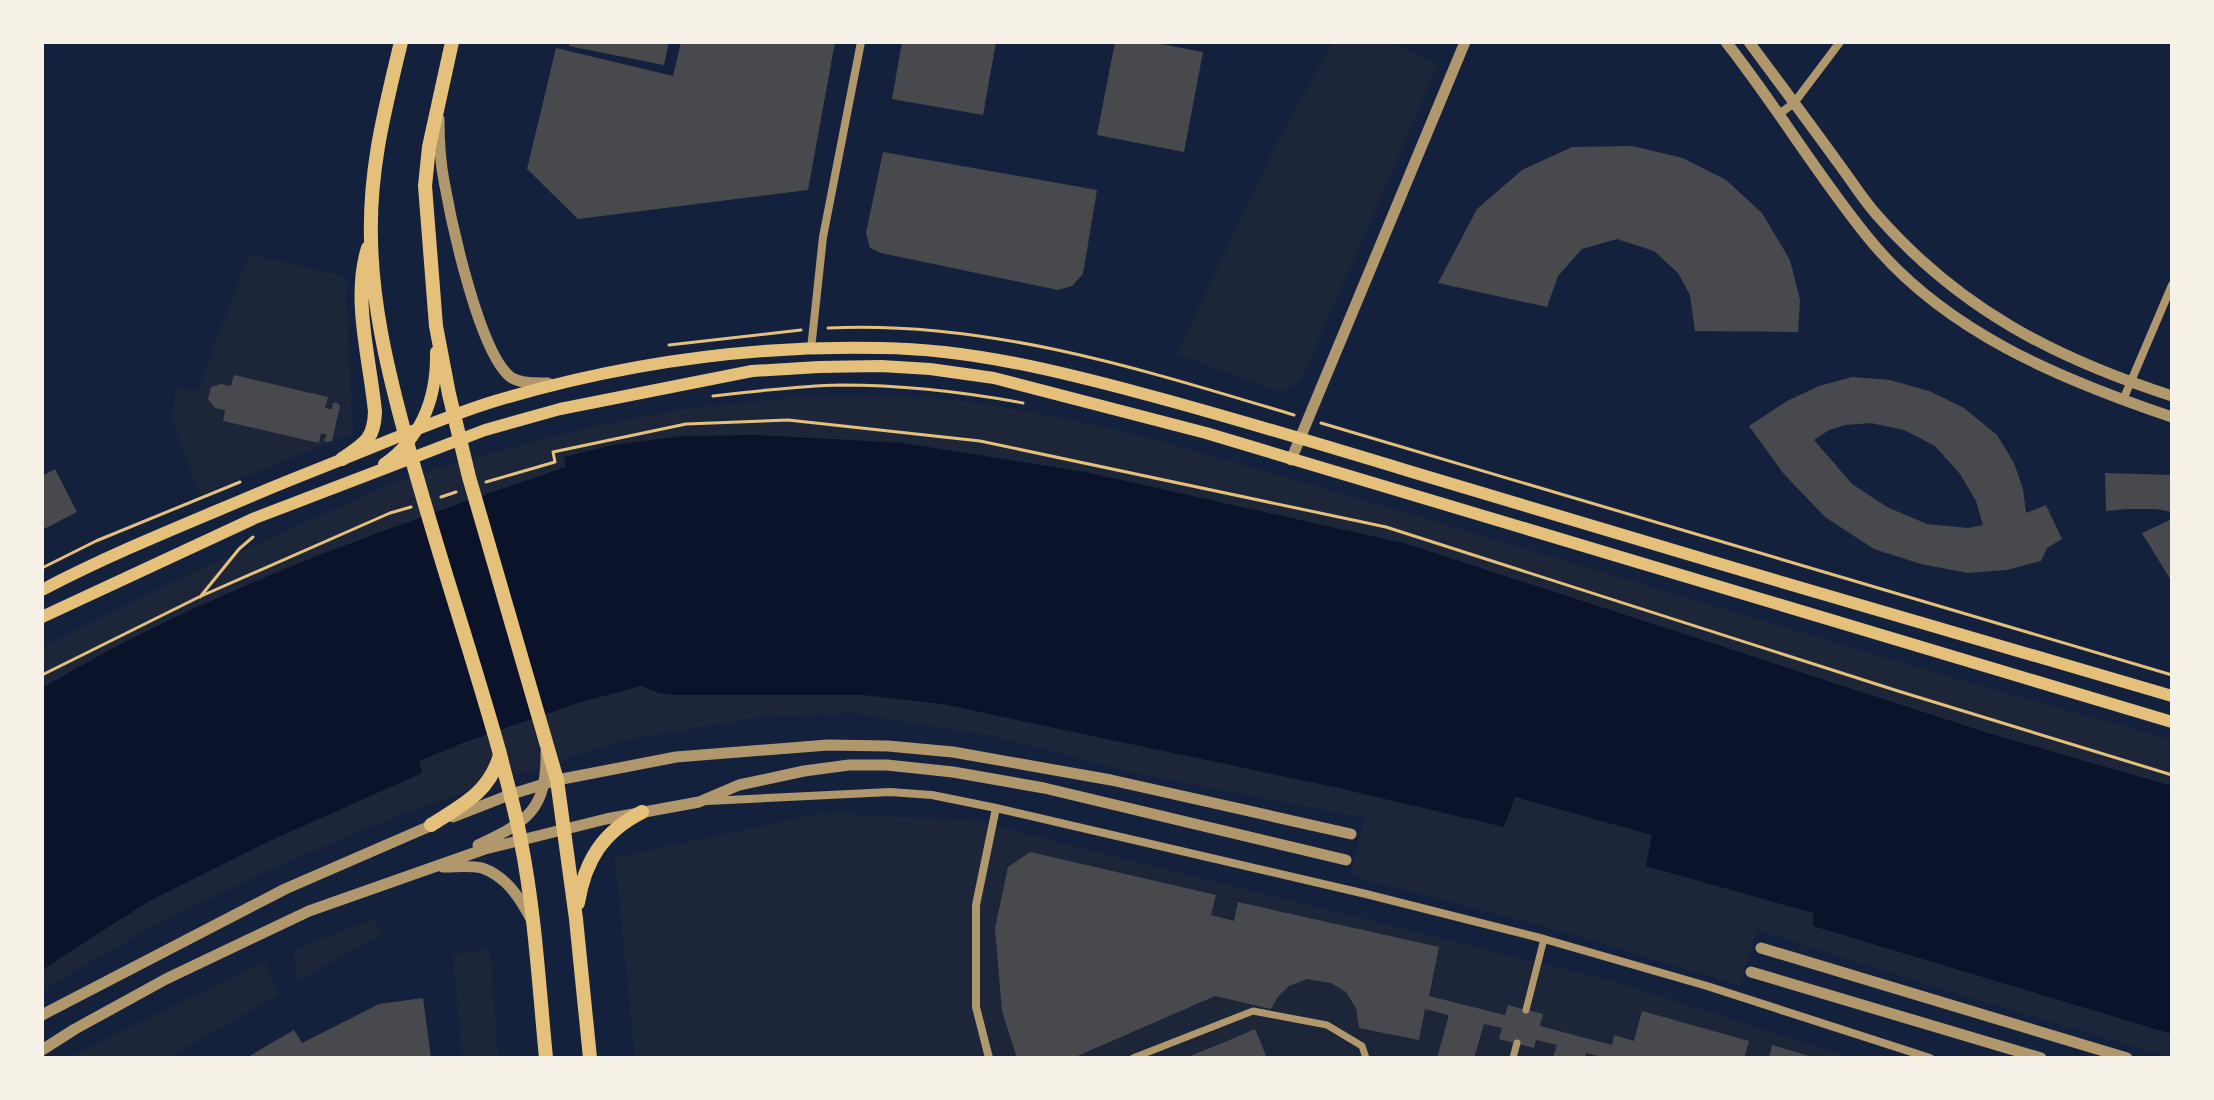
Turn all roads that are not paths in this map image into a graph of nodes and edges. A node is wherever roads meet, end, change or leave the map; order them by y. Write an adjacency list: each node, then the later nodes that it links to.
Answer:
1 (401, 42): 11 (main road)
2 (452, 42): 8 (main road)
3 (861, 42): 14 (street)
4 (1465, 42): 22 (street)
5 (1726, 42): 10 (street)
6 (1749, 42): 9 (street)
7 (1840, 42): 9 (street)
8 (439, 96): 13 (main road); 15 (street)
9 (1794, 103): 10 (street); 16 (street)
10 (1778, 115): 18 (street)
11 (371, 240): 24 (main road); 25 (main road)
12 (2172, 285): 16 (street)
13 (436, 326): 19 (main road); 21 (main road)
14 (811, 349): 15 (main road); 22 (main road)
15 (565, 382): 19 (main road)
16 (2130, 382): 17 (street); 18 (street)
17 (2172, 396)
18 (2123, 400): 20 (street)
19 (454, 415): 21 (main road); 23 (main road)
20 (2172, 417)
21 (419, 428): 24 (main road)
22 (1300, 438): 26 (street); 29 (main road)
23 (460, 440): 24 (main road); 26 (main road); 32 (main road)
24 (407, 446): 25 (main road); 28 (main road); 31 (main road)
25 (342, 459): 27 (main road)
26 (1291, 460): 30 (main road)
27 (42, 590)
28 (42, 617)
29 (2172, 696)
30 (2172, 722)
31 (500, 754): 33 (main road); 37 (main road)
32 (551, 782): 33 (street); 38 (main road); 39 (street); 40 (street)
33 (509, 795): 37 (street); 39 (main road)
34 (699, 802): 35 (street); 36 (street); 41 (street)
35 (996, 808): 45 (street); 54 (street)
36 (642, 812): 38 (street); 43 (main road)
37 (431, 825): 49 (street)
38 (565, 829): 39 (street); 43 (main road)
39 (519, 832): 42 (street); 44 (main road)
40 (1351, 834)
41 (1346, 860)
42 (435, 867): 44 (street); 51 (street)
43 (576, 919): 53 (main road)
44 (533, 924): 52 (main road)
45 (1544, 939): 48 (street); 58 (street)
46 (1761, 948): 60 (street)
47 (1751, 972): 59 (street)
48 (1526, 1010)
49 (42, 1015)
50 (1517, 1043): 57 (street)
51 (42, 1050)
52 (546, 1058)
53 (590, 1058)
54 (989, 1058)
55 (1133, 1058): 56 (street)
56 (1366, 1058)
57 (1513, 1058)
58 (1930, 1058)
59 (2041, 1058)
60 (2127, 1058)

